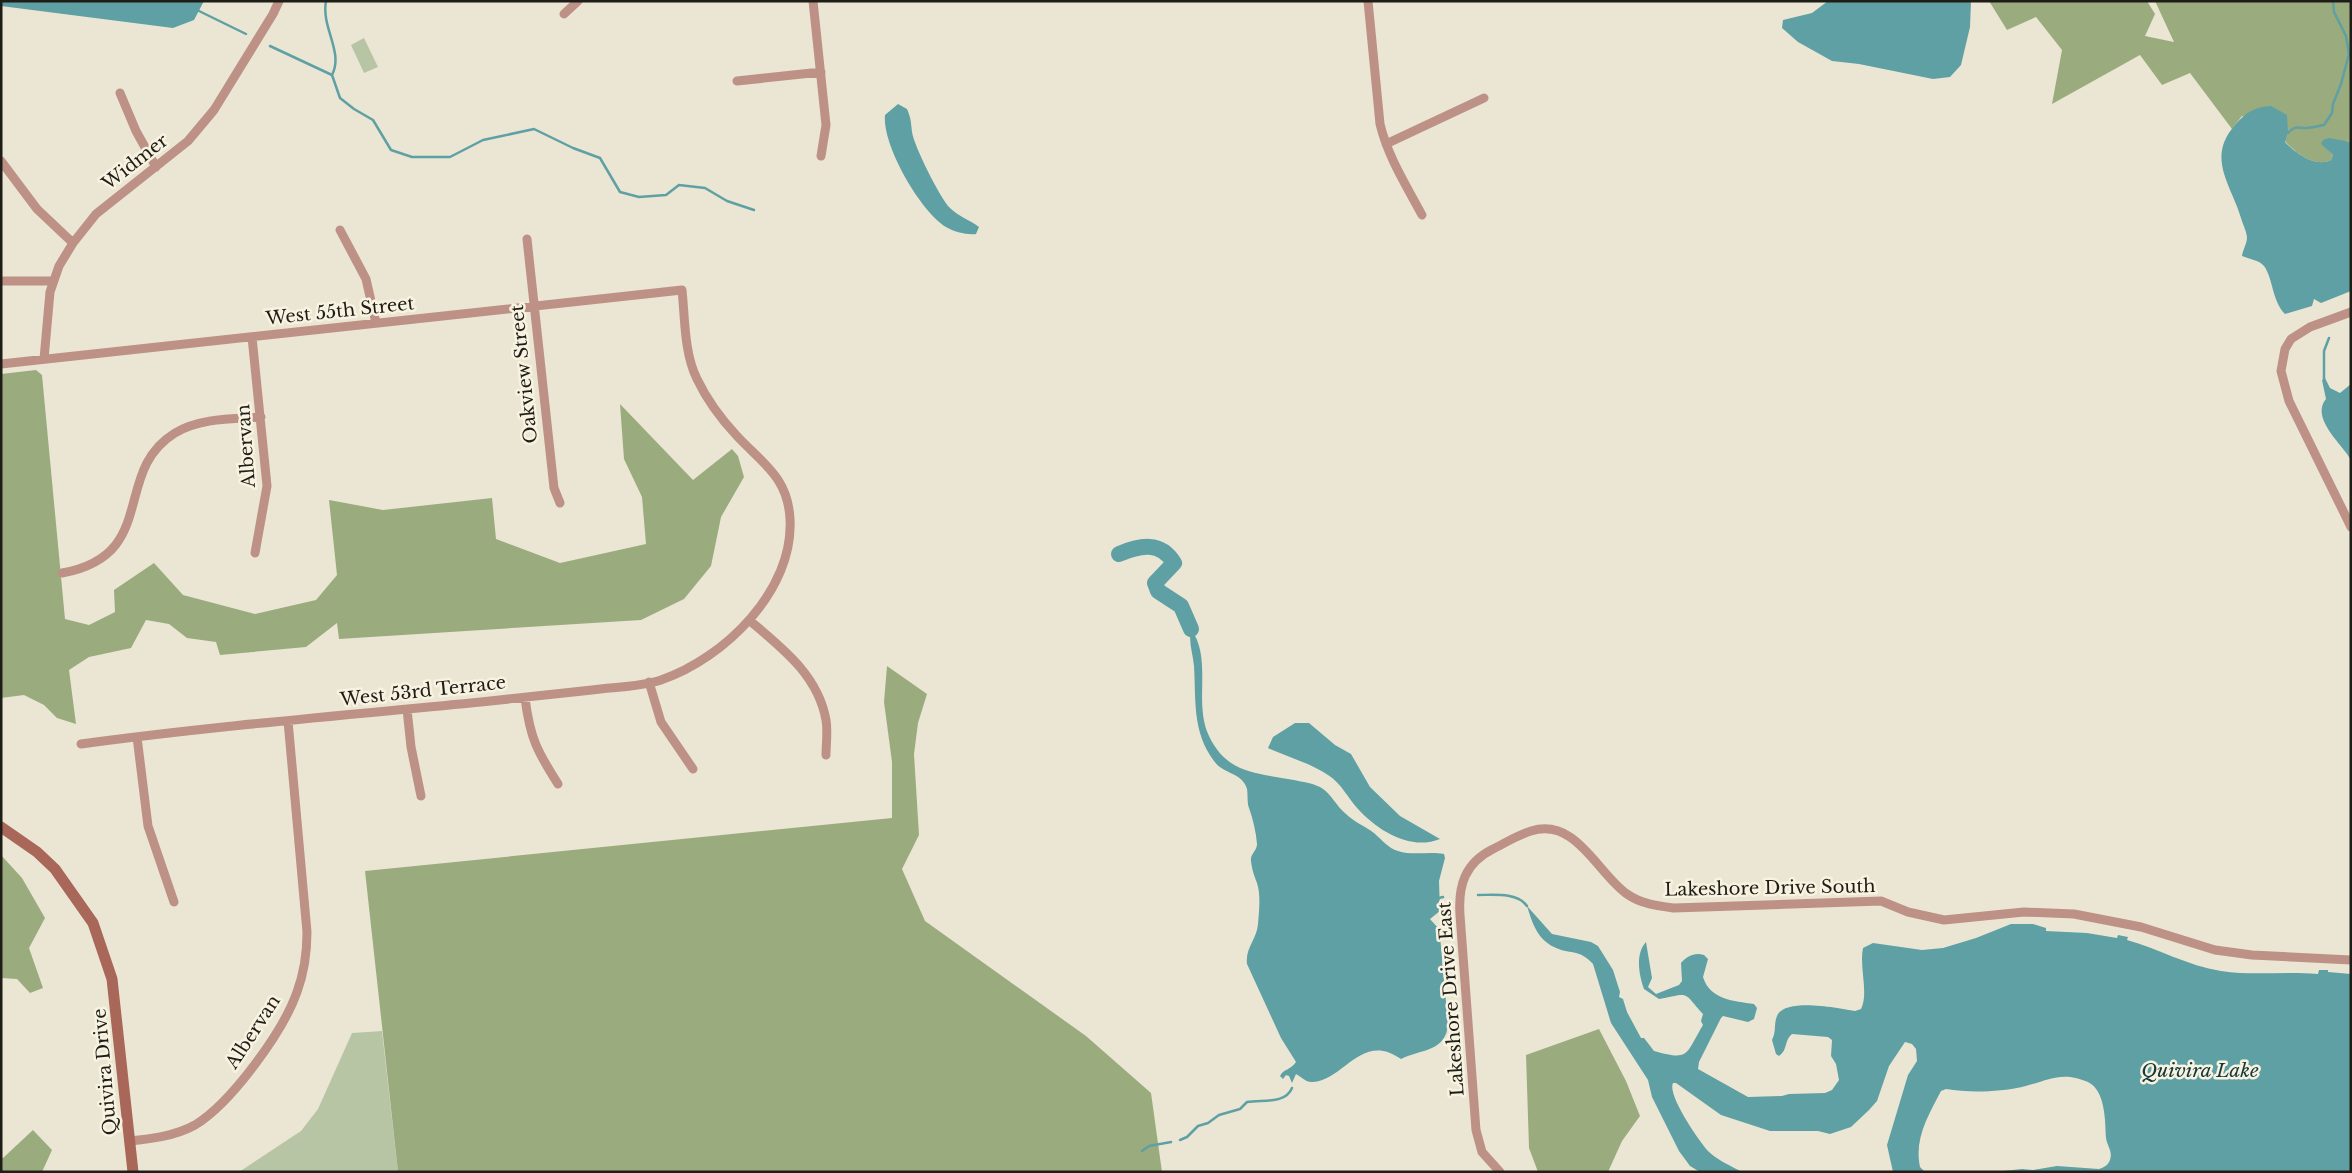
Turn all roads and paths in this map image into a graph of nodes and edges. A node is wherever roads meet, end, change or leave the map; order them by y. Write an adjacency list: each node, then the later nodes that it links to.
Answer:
1 (278, 1): 13 (street, Widmer)
2 (578, 1): 5 (street)
3 (813, 1): 6 (street)
4 (1368, 1): 10 (street)
5 (564, 14)
6 (821, 72): 7 (street); 11 (street)
7 (737, 81)
8 (120, 93): 13 (street)
9 (1484, 98): 10 (street)
10 (1386, 144): 14 (street)
11 (822, 156)
12 (1, 161): 17 (street)
13 (156, 167): 17 (street, Widmer)
14 (1422, 215)
15 (340, 230): 23 (street)
16 (527, 239): 21 (street, Oakview Street)
17 (73, 243): 19 (street, Widmer)
18 (1, 280): 19 (street)
19 (53, 281): 25 (street, Widmer)
20 (682, 290): 21 (street, West 55th Street); 32 (street, West 53rd Terrace)
21 (533, 306): 23 (street, West 55th Street); 28 (street, Oakview Street)
22 (2351, 312): 29 (street)
23 (376, 323): 24 (street, West 55th Street)
24 (252, 337): 25 (street, West 55th Street); 27 (street, Albervan)
25 (44, 359): 26 (street, West 55th Street)
26 (1, 364)
27 (261, 417): 30 (street, Albervan); 31 (street)
28 (560, 503)
29 (2351, 527)
30 (255, 553)
31 (62, 573)
32 (749, 620): 33 (street, West 53rd Terrace); 39 (street)
33 (649, 682): 34 (street, West 53rd Terrace); 40 (street)
34 (525, 698): 35 (street, West 53rd Terrace); 41 (street)
35 (407, 709): 36 (street, West 53rd Terrace); 42 (street)
36 (288, 721): 37 (street, West 53rd Terrace); 47 (street, Albervan)
37 (137, 737): 38 (street, West 53rd Terrace); 45 (street)
38 (81, 744)
39 (826, 755)
40 (693, 769)
41 (558, 784)
42 (422, 796)
43 (1, 827): 47 (main road, Quivira Drive)
44 (1511, 841): 46 (street, Lakeshore Drive South); 49 (street, Lakeshore Drive East)
45 (174, 902)
46 (2351, 960)
47 (129, 1141): 48 (main road, Quivira Drive)
48 (133, 1172)
49 (1500, 1172)

